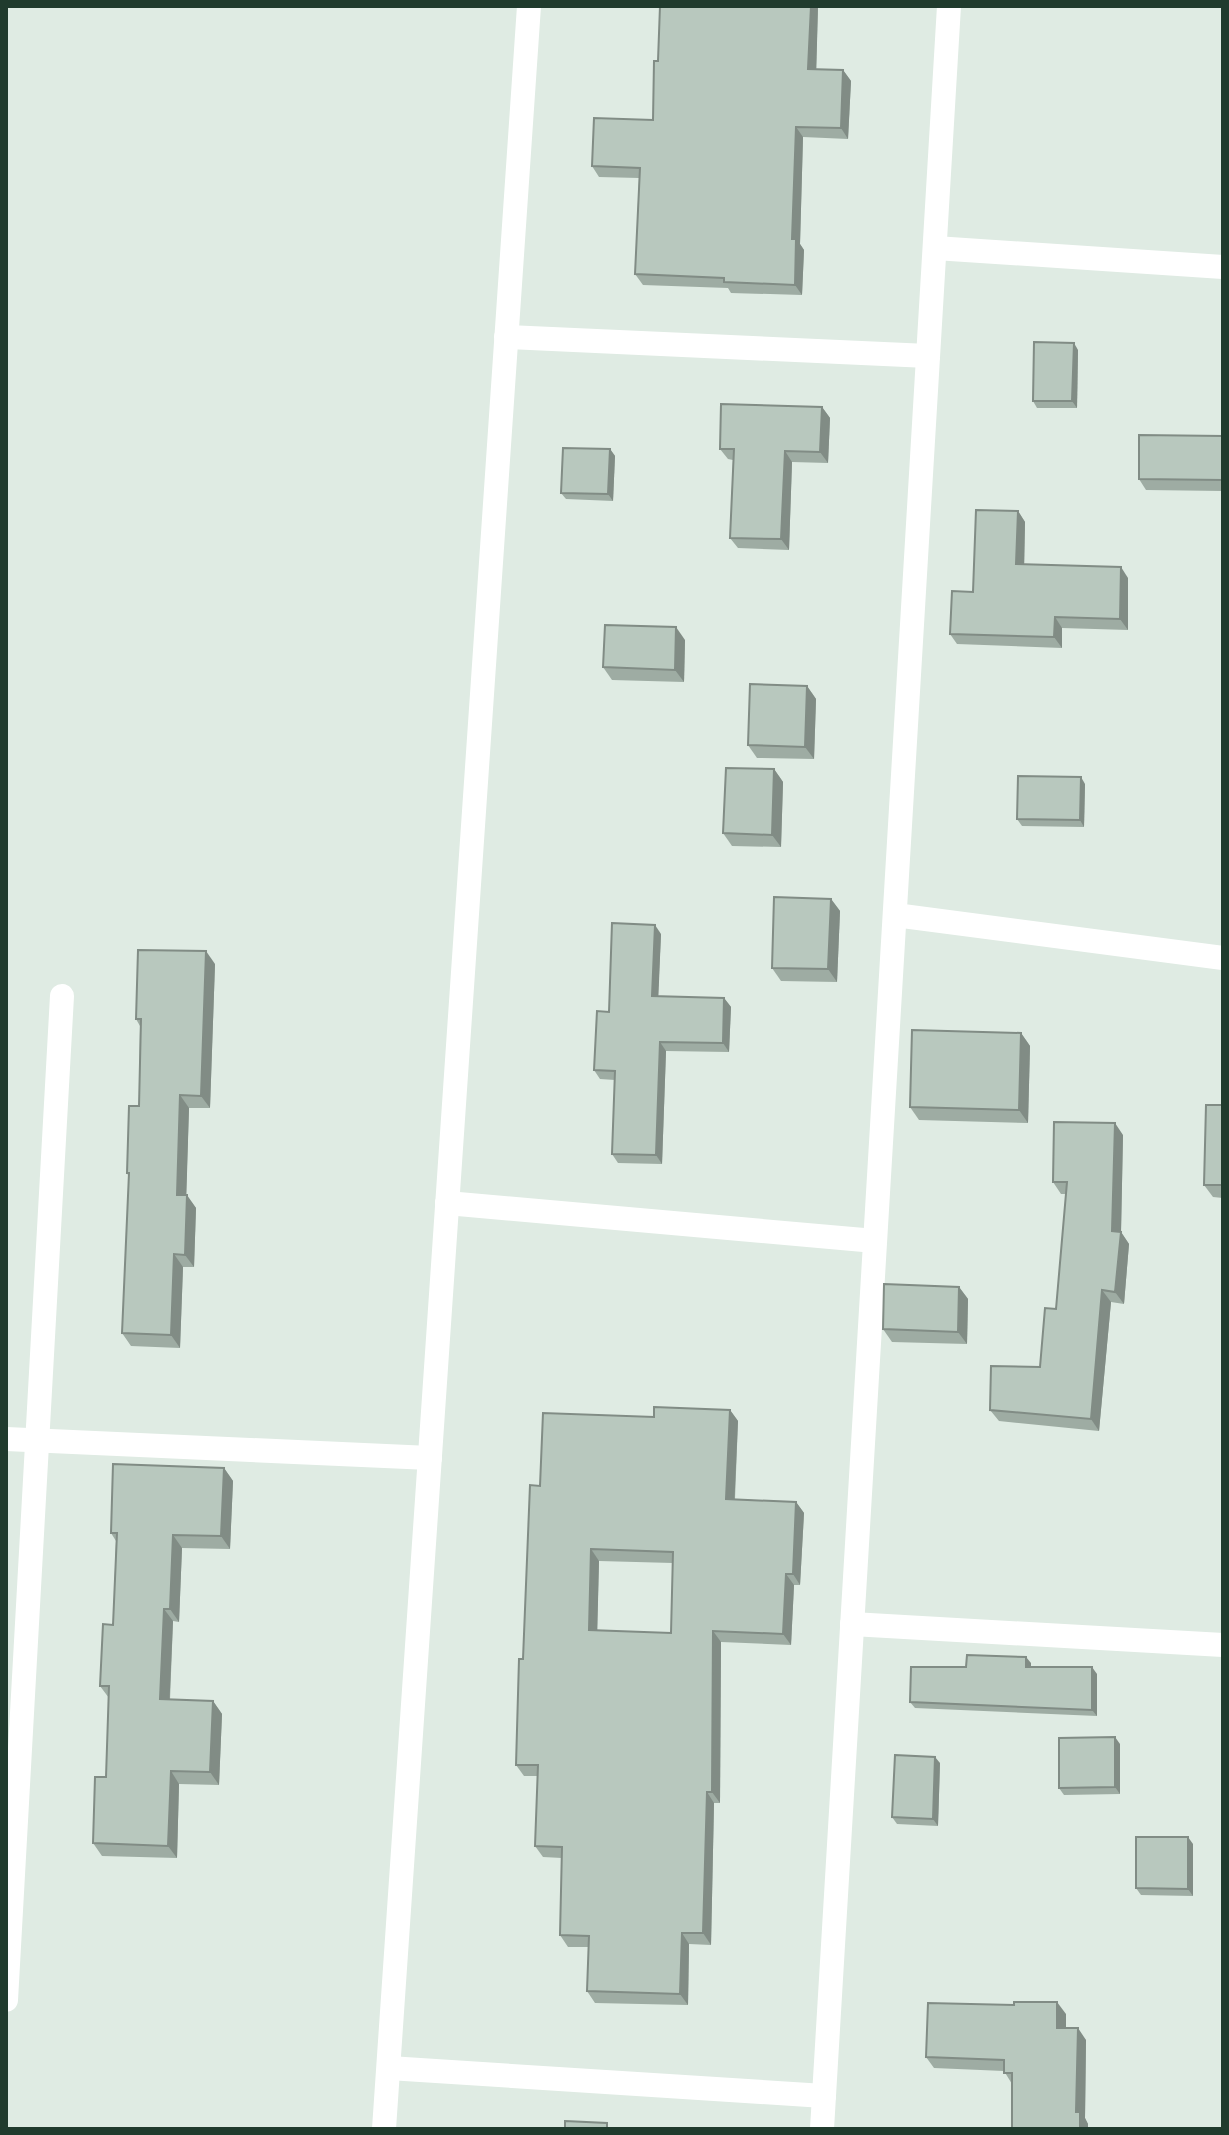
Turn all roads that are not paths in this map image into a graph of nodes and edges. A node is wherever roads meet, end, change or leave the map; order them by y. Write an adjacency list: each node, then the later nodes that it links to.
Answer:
1 (529, 6): 5 (street)
2 (949, 6): 3 (street)
3 (935, 248): 4 (street); 6 (street)
4 (1223, 267)
5 (506, 337): 6 (street); 10 (street)
6 (928, 356): 7 (street)
7 (895, 915): 8 (street); 11 (street)
8 (1223, 958)
9 (62, 996): 13 (street)
10 (447, 1203): 11 (street); 14 (street)
11 (875, 1241): 15 (street)
12 (6, 1439): 13 (street)
13 (37, 1441): 14 (street); 17 (street)
14 (430, 1458): 18 (street)
15 (852, 1624): 16 (street); 19 (street)
16 (1223, 1645)
17 (6, 2000)
18 (389, 2068): 19 (street); 20 (street)
19 (824, 2096): 21 (street)
20 (384, 2129)
21 (822, 2129)

